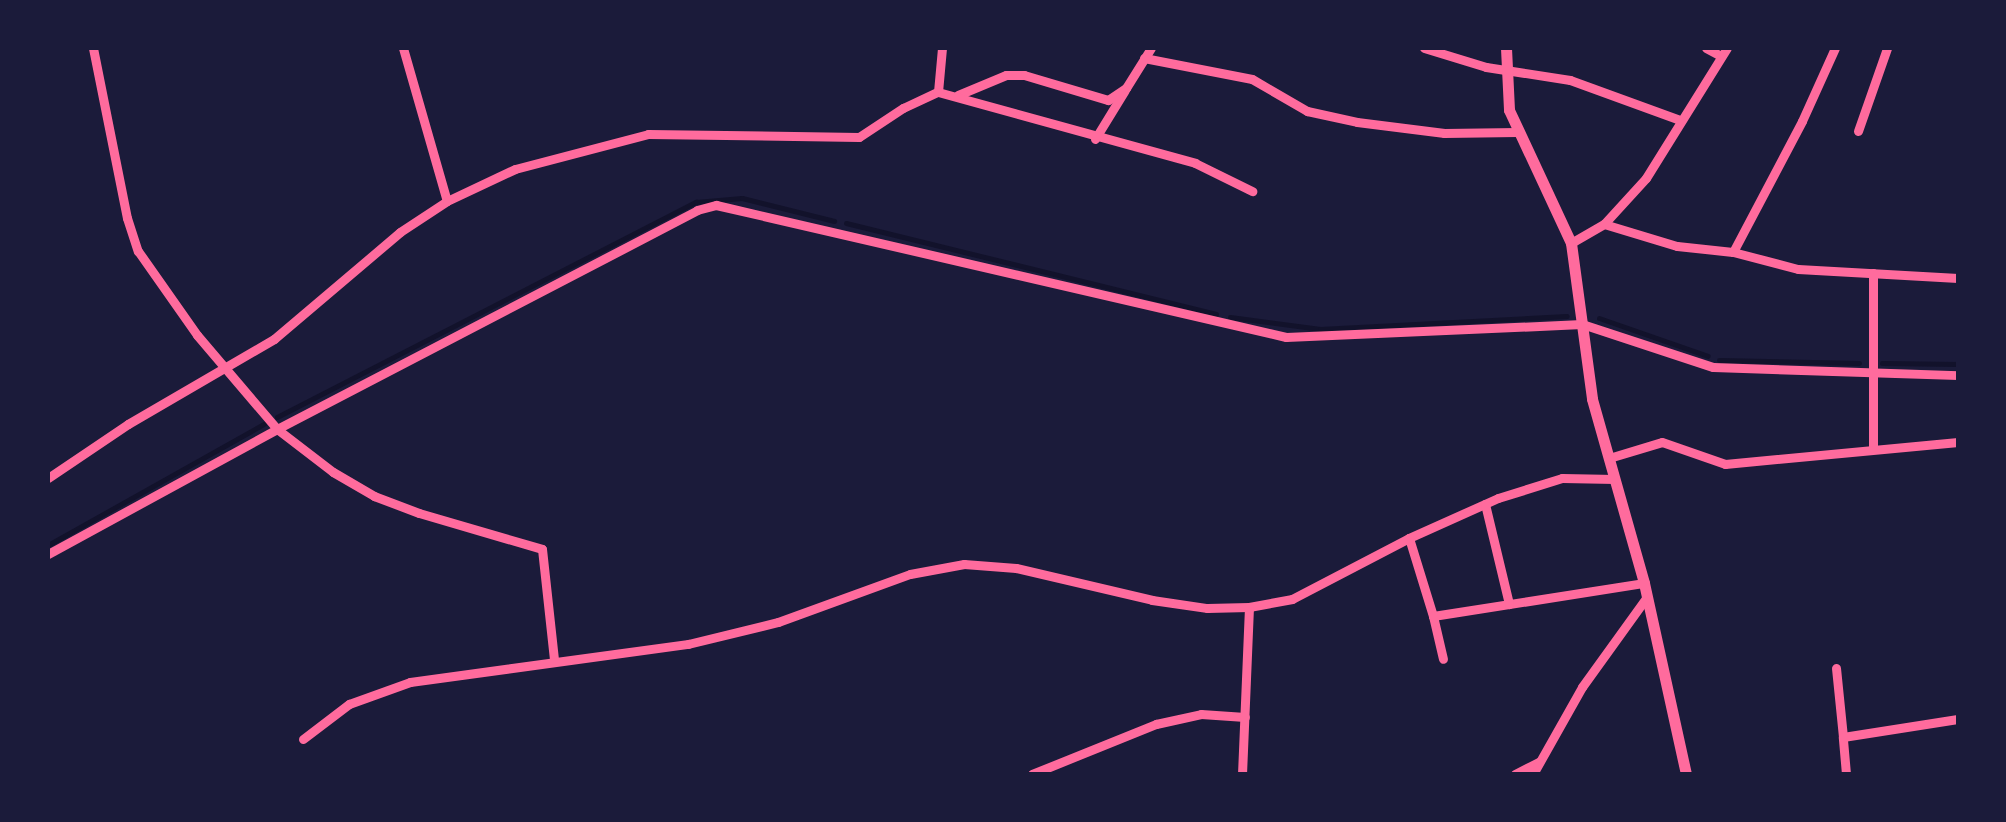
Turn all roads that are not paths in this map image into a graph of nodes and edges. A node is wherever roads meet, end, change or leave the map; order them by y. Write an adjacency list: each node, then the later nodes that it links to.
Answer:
1 (93, 48): 28 (street)
2 (403, 48): 21 (street)
3 (942, 48): 14 (street)
4 (1151, 48): 11 (street)
5 (1424, 48): 12 (street)
6 (1506, 48): 12 (main road)
7 (1706, 48): 10 (street)
8 (1835, 48): 24 (street)
9 (1887, 48): 17 (street)
10 (1724, 52): 16 (street)
11 (1144, 58): 13 (street); 18 (street)
12 (1504, 68): 16 (street); 18 (main road)
13 (1126, 88): 15 (street); 19 (street)
14 (938, 92): 15 (street); 21 (street)
15 (958, 95): 19 (street)
16 (1680, 120): 22 (street)
17 (1858, 131)
18 (1518, 132): 23 (main road)
19 (1094, 138): 20 (street)
20 (1252, 191)
21 (447, 201): 28 (street)
22 (1604, 224): 23 (street); 24 (street)
23 (1571, 243): 27 (main road)
24 (1733, 252): 25 (street)
25 (1874, 273): 26 (street); 29 (street)
26 (1958, 278)
27 (1582, 324): 29 (street); 31 (street); 34 (main road)
28 (224, 367): 31 (street); 35 (street)
29 (1873, 374): 30 (street); 33 (street)
30 (1958, 375)
31 (278, 429): 39 (street); 46 (street)
32 (1958, 442): 33 (street)
33 (1873, 448): 34 (street)
34 (1609, 458): 36 (main road)
35 (48, 478)
36 (1615, 479): 37 (street); 40 (main road)
37 (1484, 504): 38 (street); 42 (street)
38 (1409, 538): 43 (street); 44 (street)
39 (48, 554)
40 (1644, 583): 41 (main road); 42 (street)
41 (1647, 597): 52 (street); 57 (main road)
42 (1510, 604): 44 (street)
43 (1249, 607): 46 (street); 48 (street)
44 (1433, 616): 45 (street)
45 (1443, 659)
46 (554, 660): 51 (street)
47 (1836, 668): 50 (street)
48 (1245, 716): 53 (street); 54 (street)
49 (1958, 719): 50 (street)
50 (1843, 737): 58 (street)
51 (303, 738)
52 (1541, 760): 55 (street); 56 (street)
53 (1032, 774)
54 (1242, 774)
55 (1515, 774)
56 (1534, 774)
57 (1686, 774)
58 (1846, 774)

